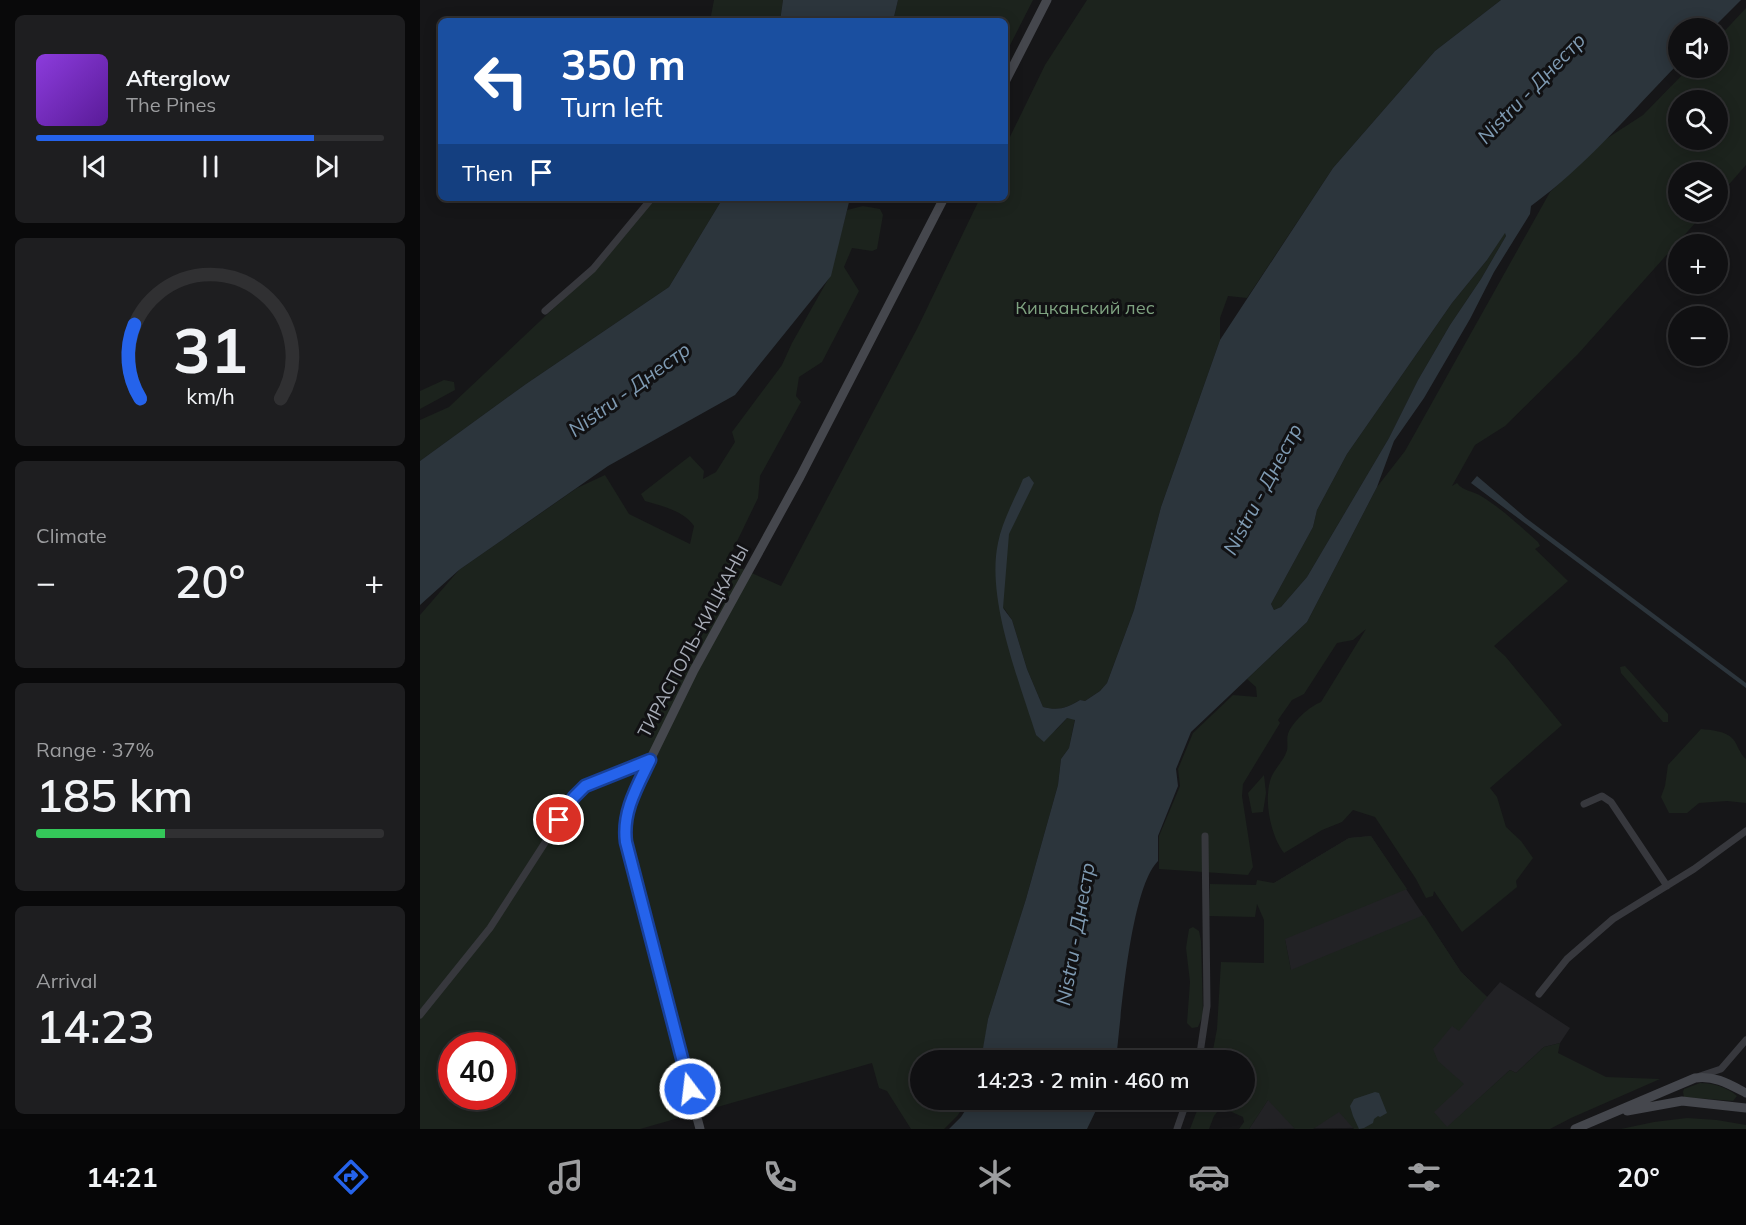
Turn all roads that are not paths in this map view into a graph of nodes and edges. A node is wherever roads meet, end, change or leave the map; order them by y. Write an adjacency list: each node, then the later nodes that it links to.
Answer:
1 (1047, 0): 2 (street)
2 (1008, 75)
3 (650, 201): 5 (street)
4 (942, 201): 6 (street, ТИРАСПОЛЬ-КИЦКАНЫ)
5 (545, 311)
6 (650, 760): 12 (street); 24 (street, ТИРАСПОЛЬ-КИЦКАНЫ)
7 (1584, 804): 10 (street)
8 (1745, 833): 10 (street)
9 (1205, 836): 14 (street)
10 (1667, 886): 11 (street)
11 (1539, 993)
12 (420, 1015)
13 (1746, 1040): 15 (street)
14 (1200, 1050)
15 (1721, 1069): 16 (street); 17 (street)
16 (1695, 1078): 17 (street); 18 (street)
17 (1724, 1081): 19 (street)
18 (1678, 1084): 20 (street); 23 (street)
19 (1744, 1092): 21 (street)
20 (1682, 1101): 21 (street); 23 (street)
21 (1741, 1107)
22 (1184, 1110): 25 (street)
23 (1607, 1115): 26 (street)
24 (700, 1129)
25 (1177, 1129)
26 (1575, 1129)

